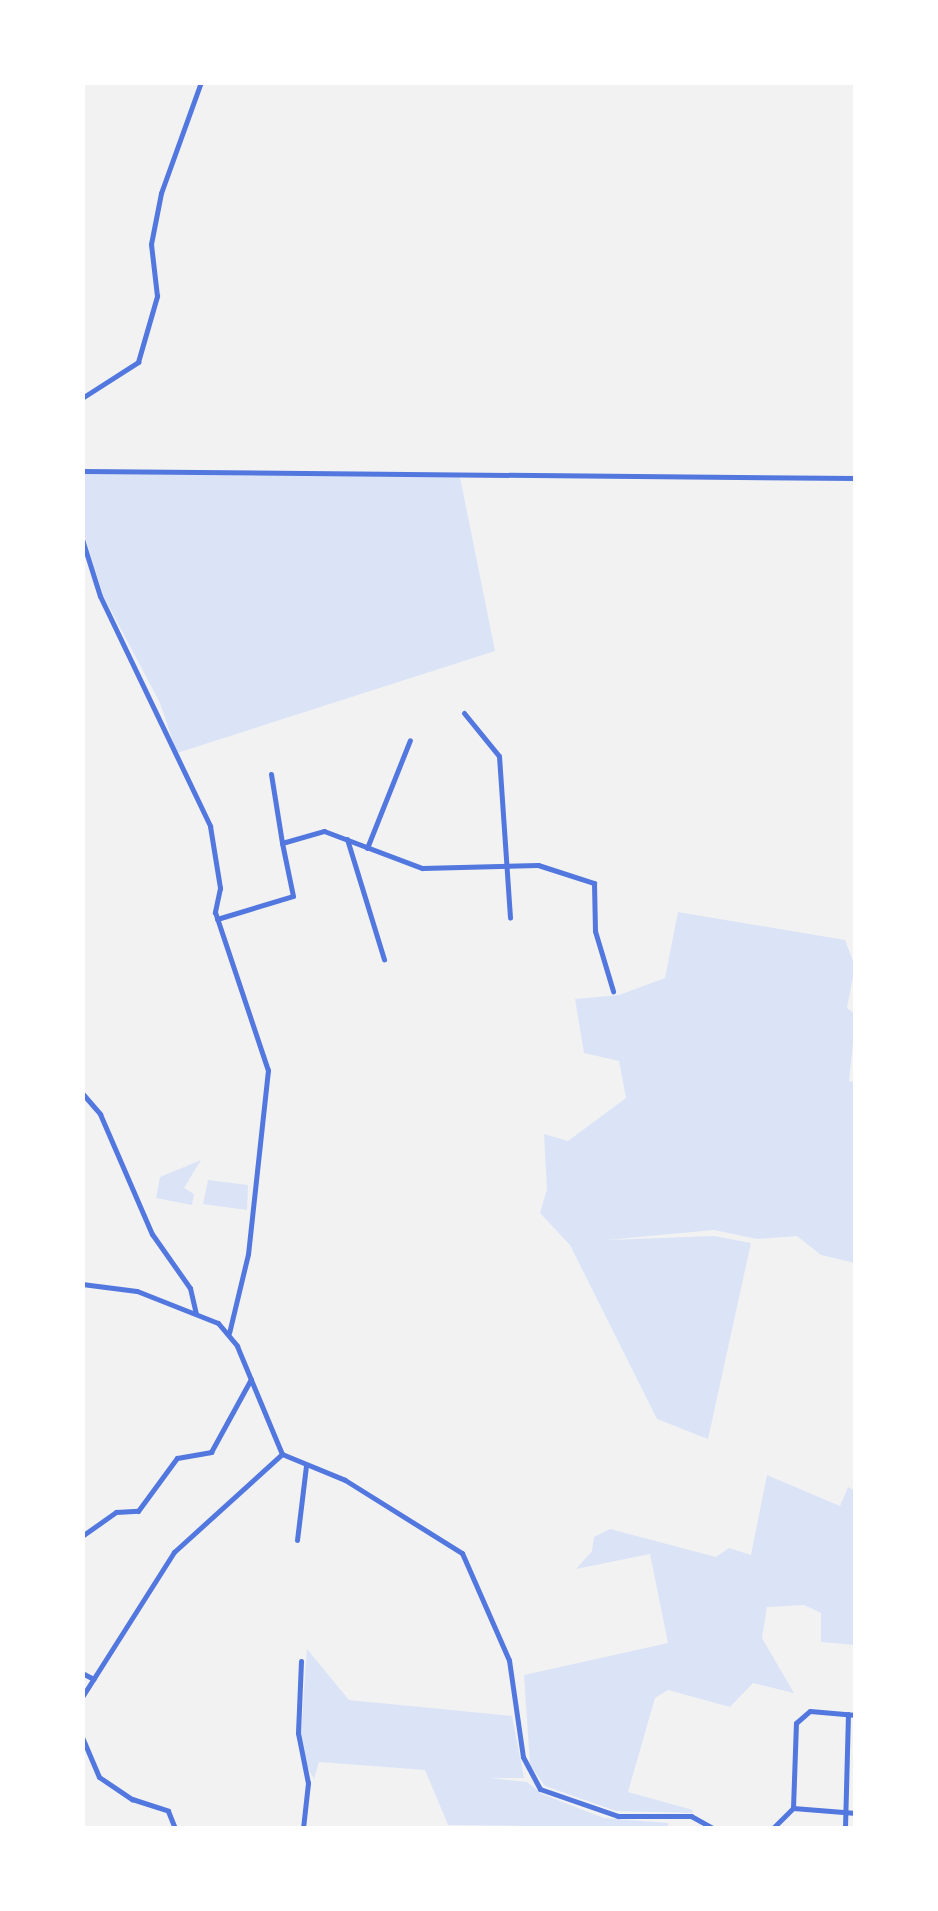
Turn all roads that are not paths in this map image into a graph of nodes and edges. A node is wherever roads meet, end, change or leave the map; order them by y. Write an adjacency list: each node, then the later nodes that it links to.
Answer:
1 (201, 82): 2 (street)
2 (82, 398)
3 (82, 471): 4 (street)
4 (856, 478)
5 (82, 539): 14 (street)
6 (464, 713): 12 (street)
7 (410, 740): 11 (street)
8 (271, 774): 10 (street)
9 (347, 839): 10 (street); 11 (street); 15 (street)
10 (282, 843): 14 (street)
11 (368, 848): 12 (street)
12 (507, 862): 13 (street); 16 (street)
13 (510, 918)
14 (217, 920): 20 (street)
15 (384, 959)
16 (613, 991)
17 (82, 1092): 19 (street)
18 (82, 1284): 19 (street)
19 (196, 1313): 20 (street)
20 (228, 1333): 21 (street)
21 (251, 1380): 22 (street); 24 (street)
22 (282, 1454): 23 (street); 28 (street)
23 (306, 1466): 25 (street); 38 (street)
24 (82, 1536)
25 (297, 1540)
26 (302, 1661): 37 (street)
27 (82, 1673): 28 (street)
28 (94, 1679): 29 (street)
29 (82, 1697)
30 (852, 1714): 32 (street); 33 (street)
31 (82, 1738): 36 (street)
32 (793, 1808): 33 (street); 35 (street)
33 (845, 1812): 34 (street); 39 (street)
34 (856, 1813)
35 (776, 1826)
36 (175, 1828)
37 (303, 1828)
38 (713, 1828)
39 (845, 1828)

